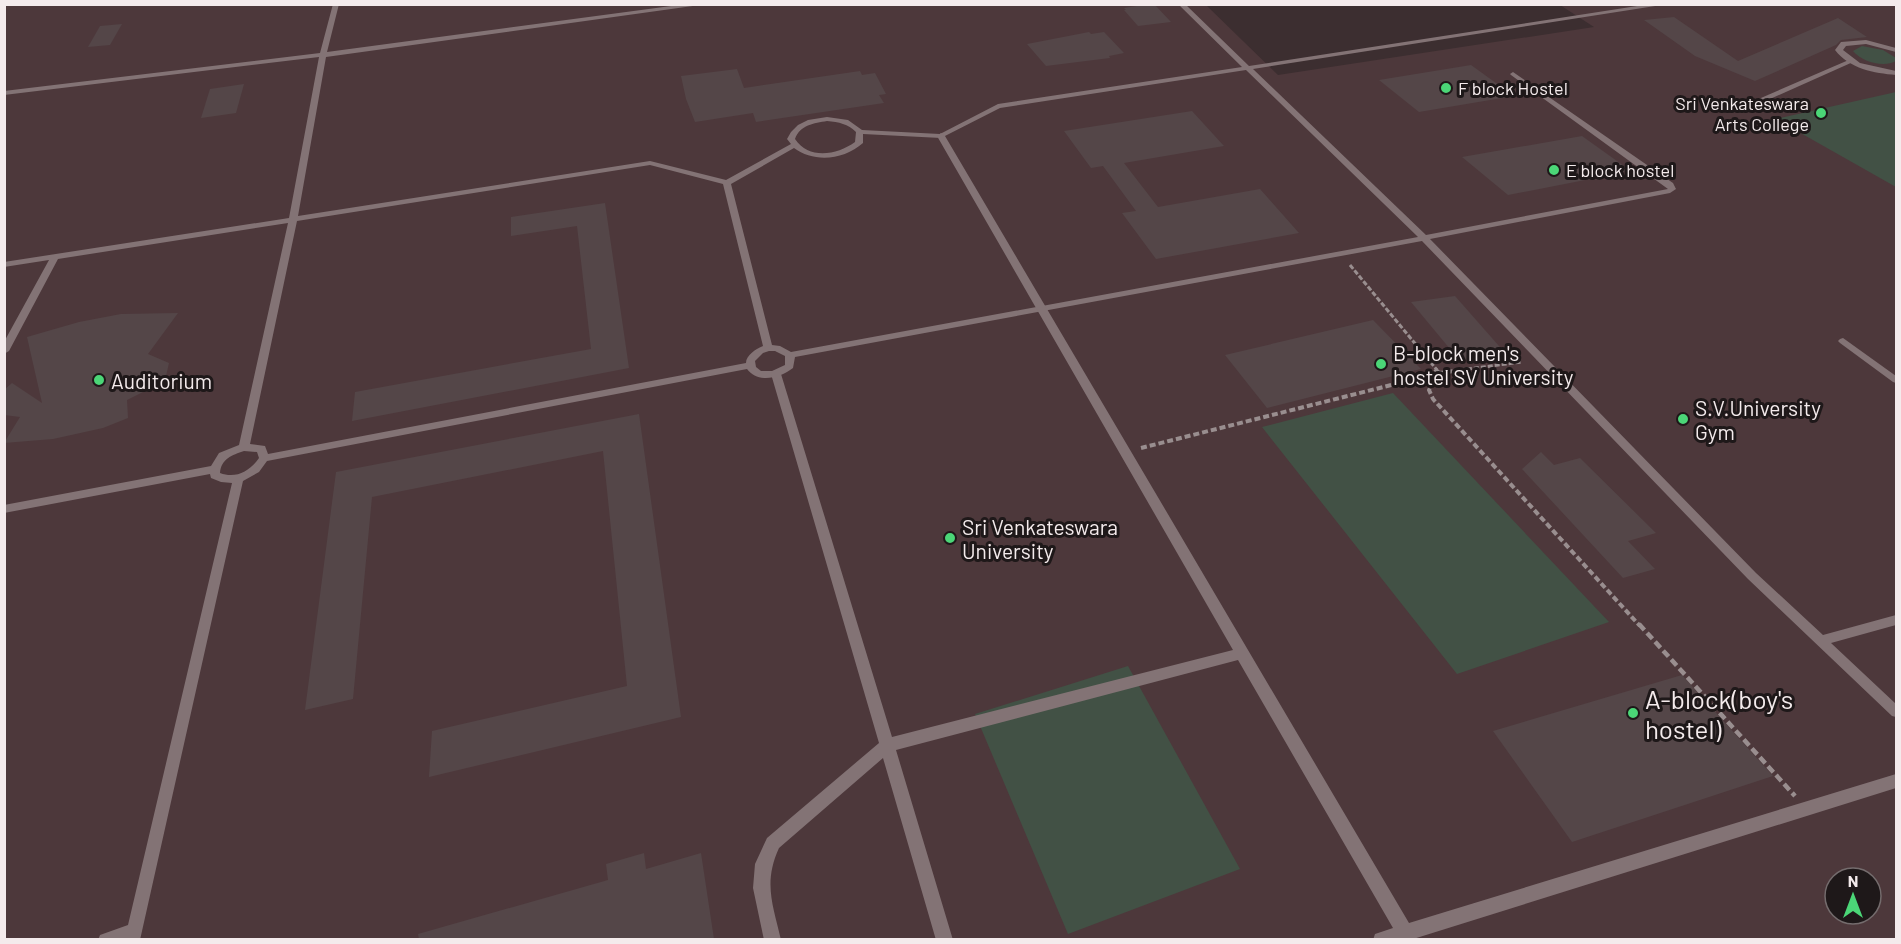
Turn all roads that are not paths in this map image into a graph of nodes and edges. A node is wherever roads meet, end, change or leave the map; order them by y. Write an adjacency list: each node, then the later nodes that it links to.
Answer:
1 (336, 4): 9 (lane)
2 (704, 4): 6 (lane)
3 (1181, 4): 11 (lane)
4 (1627, 4): 7 (lane)
5 (1665, 4): 7 (lane)
6 (690, 5): 9 (lane)
7 (1635, 9): 11 (lane)
8 (1896, 50): 10 (street)
9 (323, 55): 14 (lane); 20 (lane)
10 (1851, 61): 12 (street); 15 (lane)
11 (1247, 70): 17 (lane); 21 (lane)
12 (1896, 73)
13 (1513, 74): 21 (lane)
14 (4, 93)
15 (1758, 101)
16 (861, 132): 17 (lane); 18 (lane); 18 (lane)
17 (941, 136): 24 (street)
18 (794, 145): 19 (lane)
19 (727, 183): 20 (lane); 26 (lane)
20 (293, 219): 22 (lane); 32 (lane)
21 (1425, 239): 24 (lane); 38 (lane)
22 (55, 257): 23 (lane); 27 (lane)
23 (4, 264)
24 (1041, 306): 28 (lane); 39 (street)
25 (1843, 341): 31 (lane)
26 (768, 348): 28 (lane); 29 (lane)
27 (4, 351)
28 (790, 355): 30 (lane)
29 (750, 365): 30 (lane); 33 (lane)
30 (776, 374): 41 (street)
31 (1896, 380)
32 (244, 447): 33 (lane); 34 (lane)
33 (264, 458): 35 (lane)
34 (214, 469): 35 (lane); 36 (lane)
35 (238, 479): 44 (lane)
36 (4, 509)
37 (1896, 620): 38 (lane)
38 (1821, 640): 40 (lane)
39 (1242, 653): 41 (street); 43 (street)
40 (1896, 712)
41 (886, 744): 46 (street); 47 (street)
42 (1896, 781): 43 (street)
43 (1404, 932): 48 (street)
44 (133, 935): 45 (lane)
45 (105, 939)
46 (773, 939)
47 (945, 939)
48 (1381, 939)

